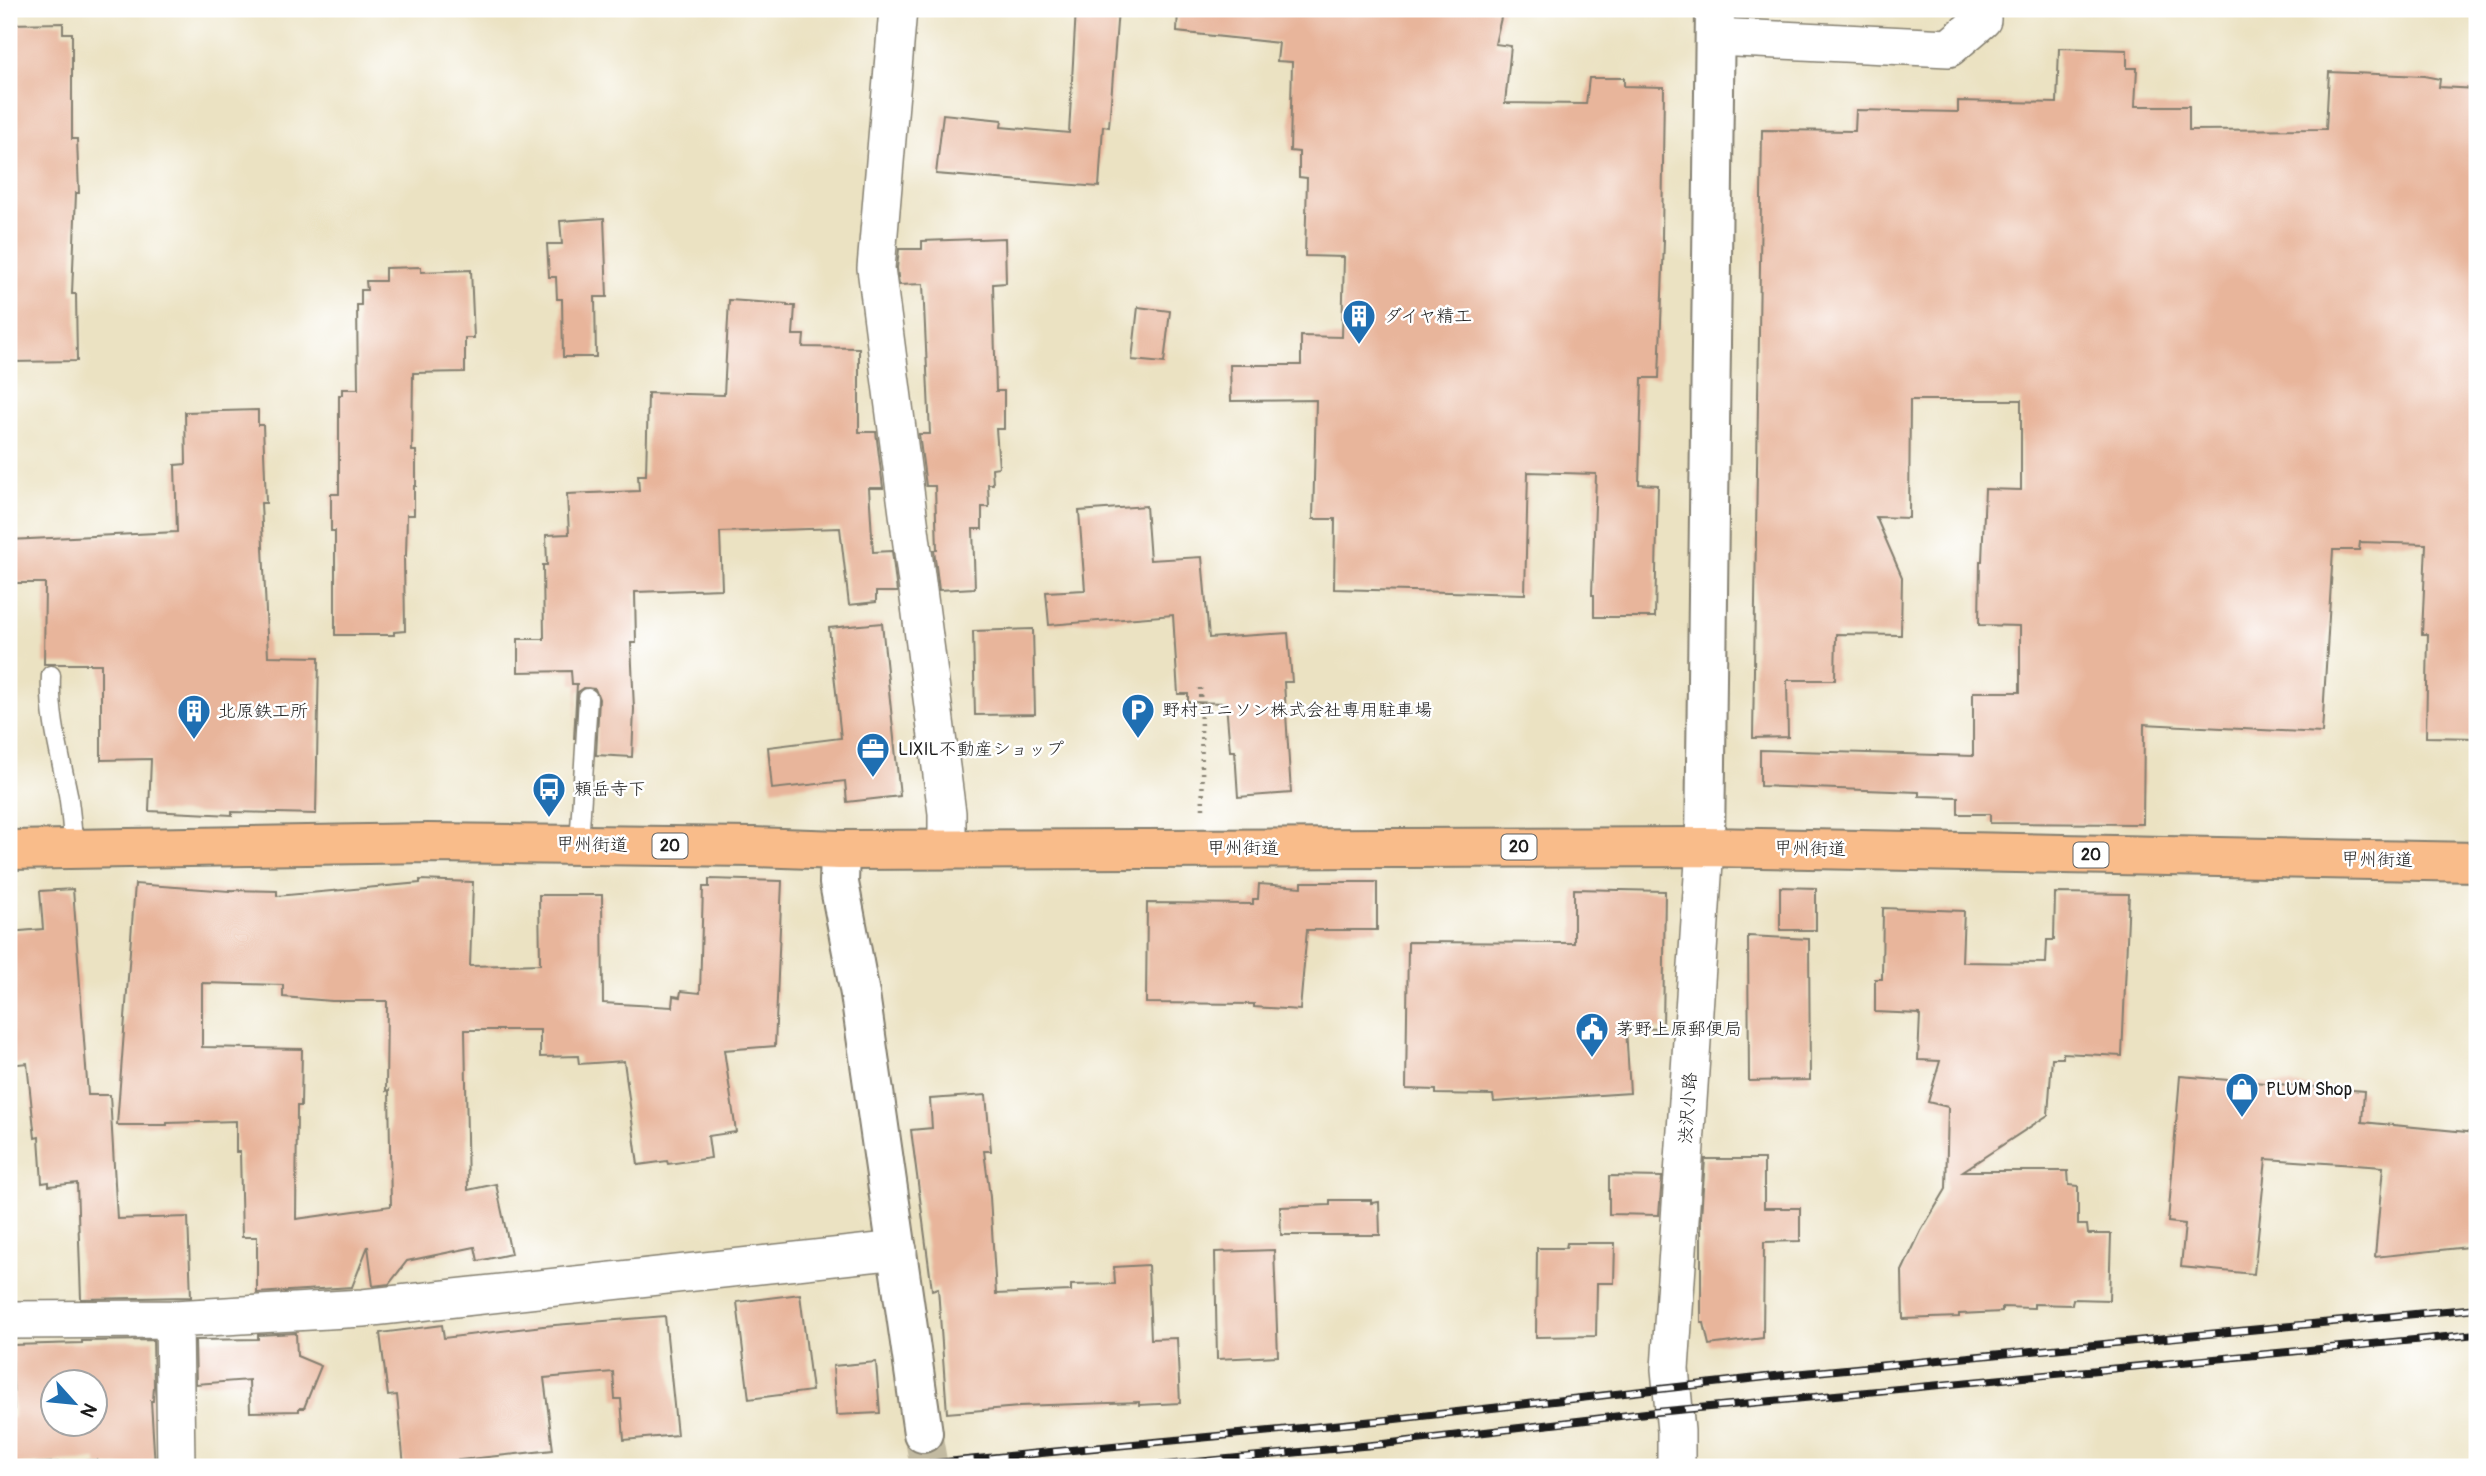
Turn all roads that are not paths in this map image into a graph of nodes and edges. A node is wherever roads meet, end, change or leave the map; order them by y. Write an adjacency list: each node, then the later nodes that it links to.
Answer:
1 (898, 9): 11 (street)
2 (1982, 9): 3 (street)
3 (1715, 23): 7 (street)
4 (51, 675): 8 (lane)
5 (588, 698): 6 (lane)
6 (579, 845): 8 (highway, 甲州街道 / 20); 10 (highway, 甲州街道 / 20)
7 (1705, 847): 11 (highway, 甲州街道 / 20); 12 (highway, 甲州街道 / 20); 18 (street, 渋沢小路)
8 (74, 849): 9 (highway, 甲州街道 / 20)
9 (9, 850)
10 (840, 850): 11 (highway, 甲州街道 / 20); 13 (street)
11 (947, 850)
12 (2477, 862)
13 (898, 1250): 14 (street); 16 (street)
14 (174, 1319): 15 (street); 17 (street)
15 (9, 1320)
16 (923, 1433)
17 (176, 1467)
18 (1676, 1467)

